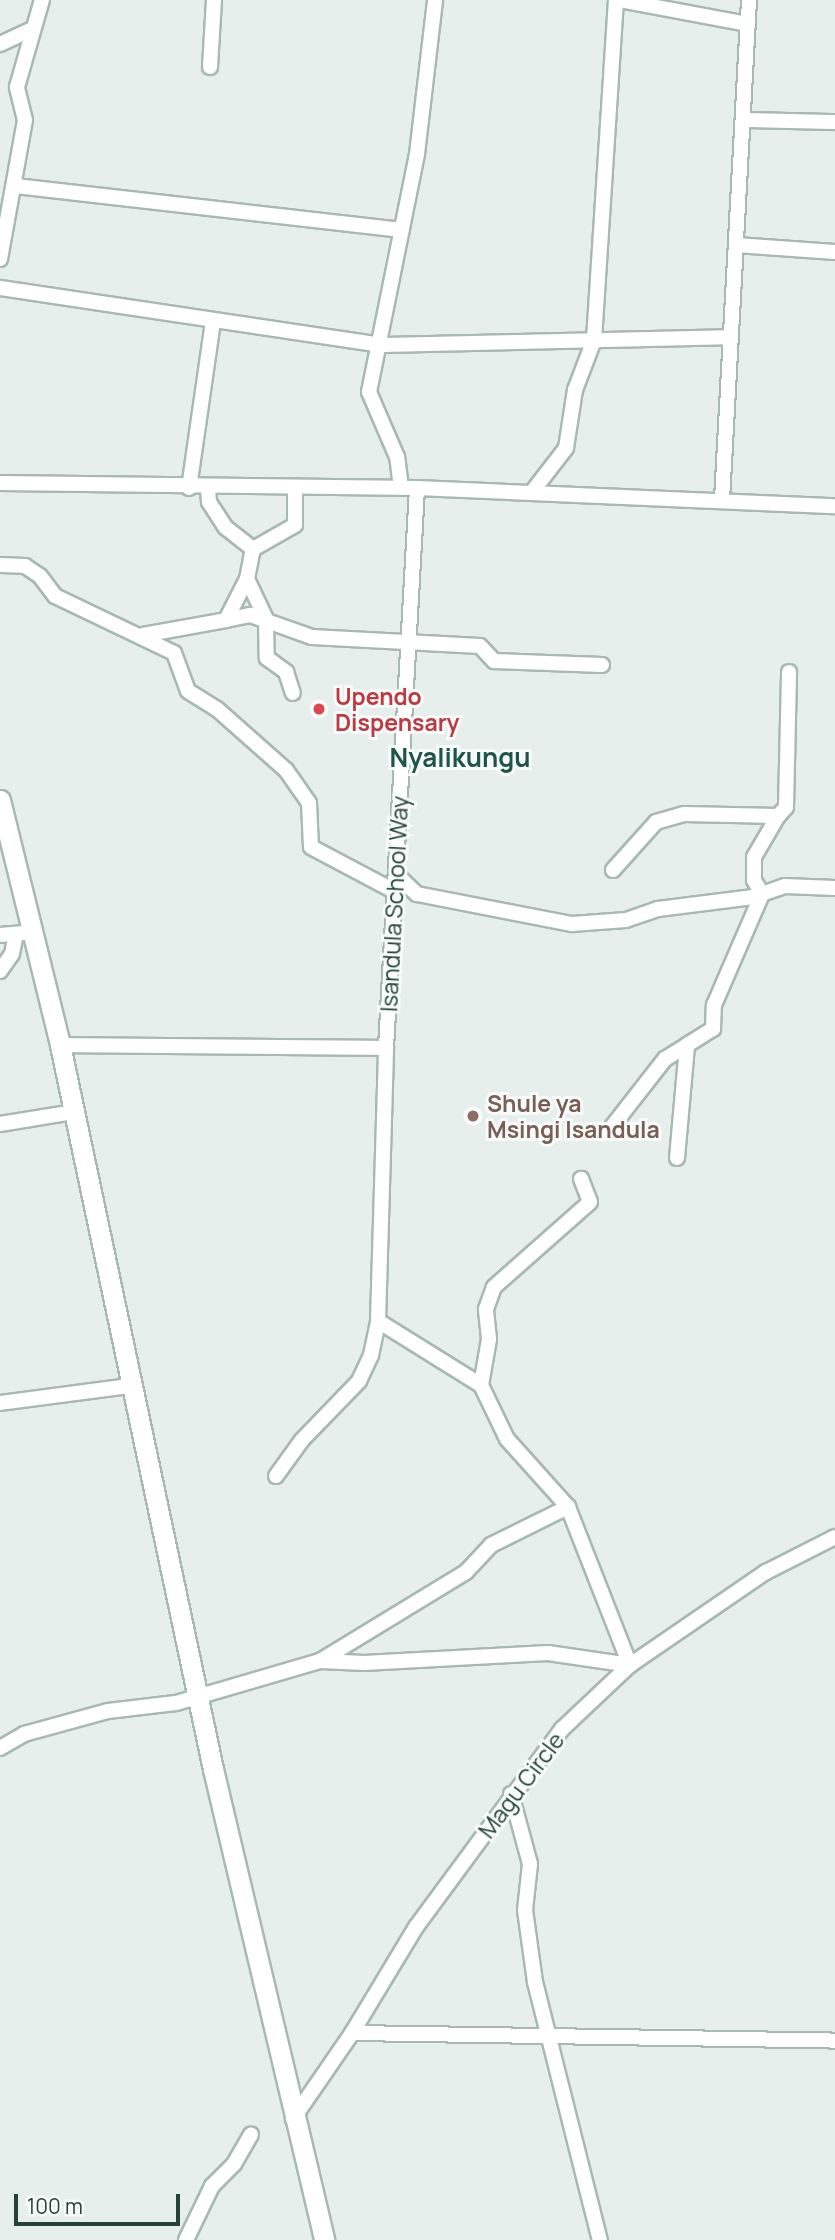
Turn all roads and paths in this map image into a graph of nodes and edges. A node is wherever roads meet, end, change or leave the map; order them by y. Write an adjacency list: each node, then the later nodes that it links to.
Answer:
1 (42, 0): 7 (street)
2 (214, 0): 9 (street)
3 (435, 0): 13 (street)
4 (618, 0): 6 (street); 20 (street)
5 (749, 0): 6 (street)
6 (747, 24): 10 (street)
7 (32, 29): 8 (street); 12 (street)
8 (0, 44)
9 (210, 67)
10 (744, 120): 11 (street); 14 (street)
11 (835, 122)
12 (16, 187): 13 (street); 16 (street)
13 (401, 229): 21 (street)
14 (736, 245): 15 (street); 19 (street)
15 (835, 252)
16 (0, 259)
17 (0, 288): 18 (street)
18 (213, 321): 21 (street); 23 (street)
19 (731, 337): 20 (street); 29 (street)
20 (594, 340): 21 (street); 28 (street)
21 (380, 345): 26 (street)
22 (0, 483): 23 (street)
23 (189, 488): 24 (street)
24 (208, 488): 25 (street); 31 (street)
25 (295, 488): 26 (street); 31 (street)
26 (401, 488): 27 (street)
27 (417, 488): 28 (street); 37 (street, Isandula School Way)
28 (532, 492): 29 (street)
29 (722, 500): 30 (street)
30 (835, 506)
31 (253, 549): 33 (street)
32 (0, 565): 36 (street)
33 (247, 579): 34 (street); 35 (street)
34 (266, 619): 35 (street); 37 (street); 40 (street)
35 (226, 620): 36 (street)
36 (143, 635): 46 (street)
37 (409, 639): 38 (street); 44 (street, Isandula School Way)
38 (602, 665)
39 (789, 672): 42 (street)
40 (293, 693)
41 (1, 810): 48 (main road)
42 (778, 816): 43 (street); 47 (street)
43 (613, 870)
44 (396, 874): 46 (street, Isandula School Way); 47 (street)
45 (835, 888): 47 (street)
46 (394, 891): 53 (street, Isandula School Way)
47 (762, 894): 52 (street)
48 (24, 933): 49 (street); 50 (street); 51 (main road)
49 (0, 935)
50 (0, 971)
51 (60, 1045): 53 (street); 54 (main road)
52 (687, 1045): 56 (street); 57 (street)
53 (386, 1048): 59 (street, Isandula School Way)
54 (73, 1112): 55 (street); 61 (main road)
55 (0, 1124)
56 (611, 1128)
57 (677, 1158)
58 (581, 1179): 60 (street)
59 (377, 1321): 60 (street); 63 (street, Isandula School Way)
60 (481, 1385): 64 (street)
61 (130, 1386): 62 (street); 68 (main road)
62 (0, 1403)
63 (276, 1476)
64 (568, 1507): 66 (street); 67 (street)
65 (835, 1537): 67 (street, Magu Circle)
66 (320, 1661): 67 (street); 68 (street)
67 (631, 1665): 70 (street, Magu Circle)
68 (197, 1694): 69 (street); 74 (main road)
69 (0, 1748)
70 (511, 1794): 71 (street, Magu Circle); 72 (street)
71 (352, 2034): 72 (street); 74 (street, Magu Circle)
72 (550, 2036): 73 (street); 78 (street)
73 (835, 2042)
74 (293, 2119): 77 (main road)
75 (251, 2134): 76 (street)
76 (187, 2240)
77 (324, 2240)
78 (600, 2240)

